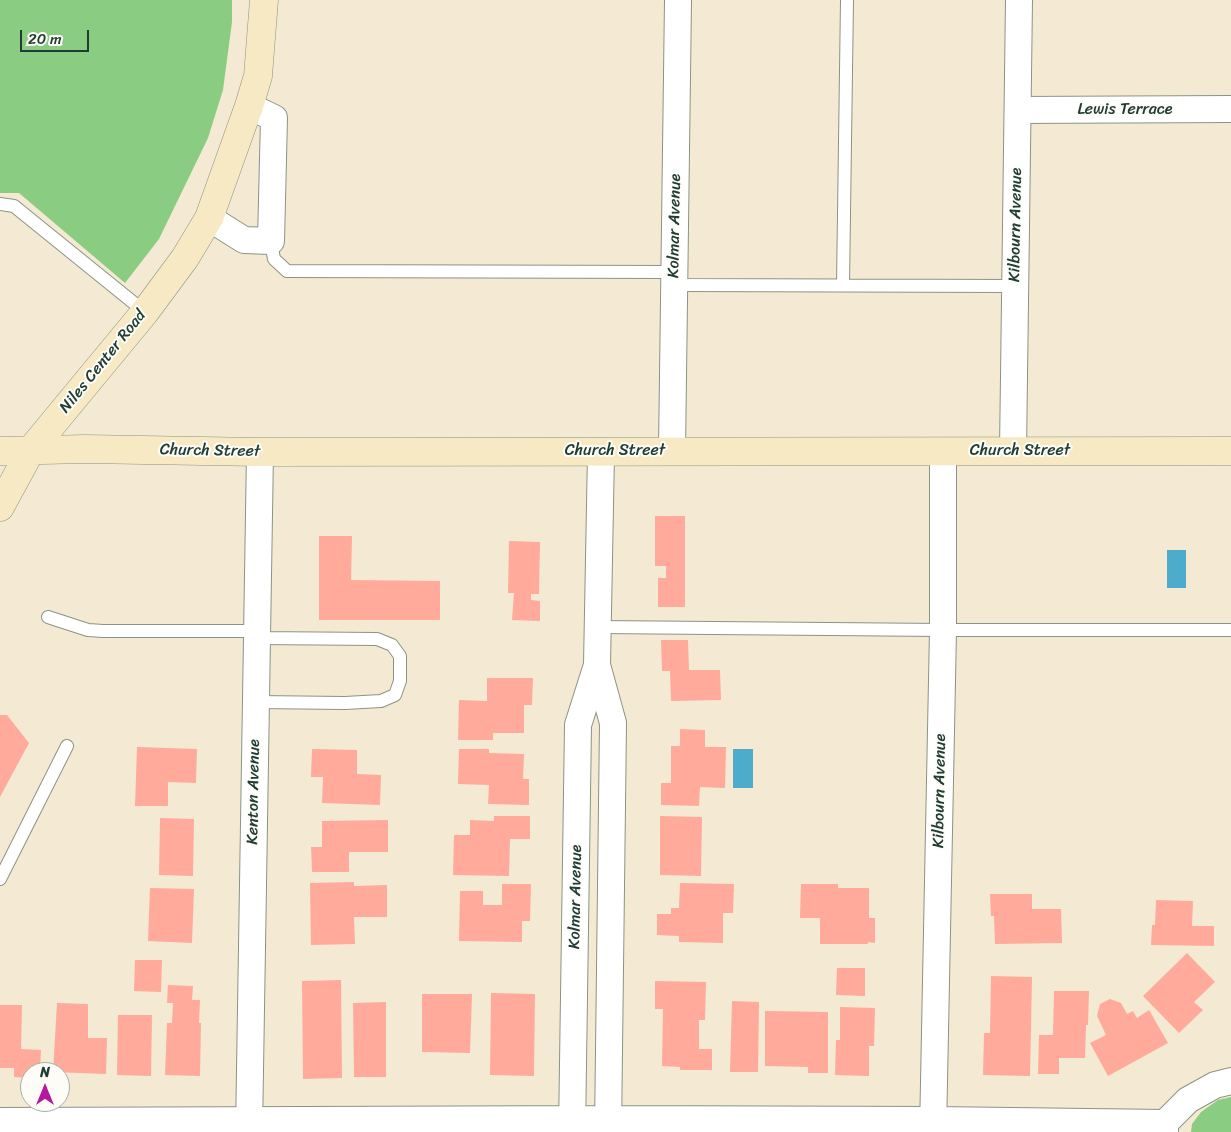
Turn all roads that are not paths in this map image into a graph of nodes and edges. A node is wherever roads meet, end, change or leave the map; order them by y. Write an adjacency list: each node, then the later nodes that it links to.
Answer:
1 (264, 0): 5 (street)
2 (678, 0): 11 (street, Kolmar Avenue)
3 (847, 0): 12 (lane)
4 (1020, 0): 7 (street, Kilbourn Avenue)
5 (249, 106): 9 (street); 10 (street)
6 (1231, 109): 7 (street, Lewis Terrace)
7 (1018, 110): 13 (street, Kilbourn Avenue)
8 (0, 204): 14 (lane)
9 (209, 218): 10 (street); 14 (street, Niles Center Road)
10 (271, 241): 11 (lane)
11 (674, 279): 12 (lane); 18 (street, Kolmar Avenue)
12 (844, 285): 13 (lane)
13 (1015, 286): 20 (street, Kilbourn Avenue)
14 (145, 312): 15 (street, Niles Center Road)
15 (31, 450): 17 (street, Church Street); 21 (street, Church Street); 23 (street, Niles Center Road)
16 (1231, 450): 20 (street, Church Street)
17 (0, 451)
18 (672, 451): 19 (street, Church Street); 22 (street, Church Street)
19 (943, 451): 20 (street, Church Street); 26 (street, Kilbourn Avenue)
20 (1013, 451)
21 (260, 452): 22 (street, Church Street); 28 (street, Kenton Avenue)
22 (601, 452): 25 (street, Kolmar Avenue)
23 (0, 507)
24 (48, 617): 28 (lane)
25 (598, 627): 26 (lane); 29 (street, Kolmar Avenue)
26 (943, 630): 27 (lane); 38 (street, Kilbourn Avenue)
27 (1231, 630)
28 (257, 635): 30 (street, Kenton Avenue); 30 (lane)
29 (596, 666): 35 (street, Kolmar Avenue); 37 (street, Kolmar Avenue)
30 (256, 702): 36 (street, Kenton Avenue)
31 (67, 746): 32 (lane)
32 (0, 879)
33 (1231, 1080): 39 (street)
34 (0, 1121): 36 (street)
35 (608, 1125): 37 (street); 38 (street)
36 (249, 1126): 37 (street)
37 (572, 1126)
38 (934, 1126): 39 (street)
39 (1165, 1128)

